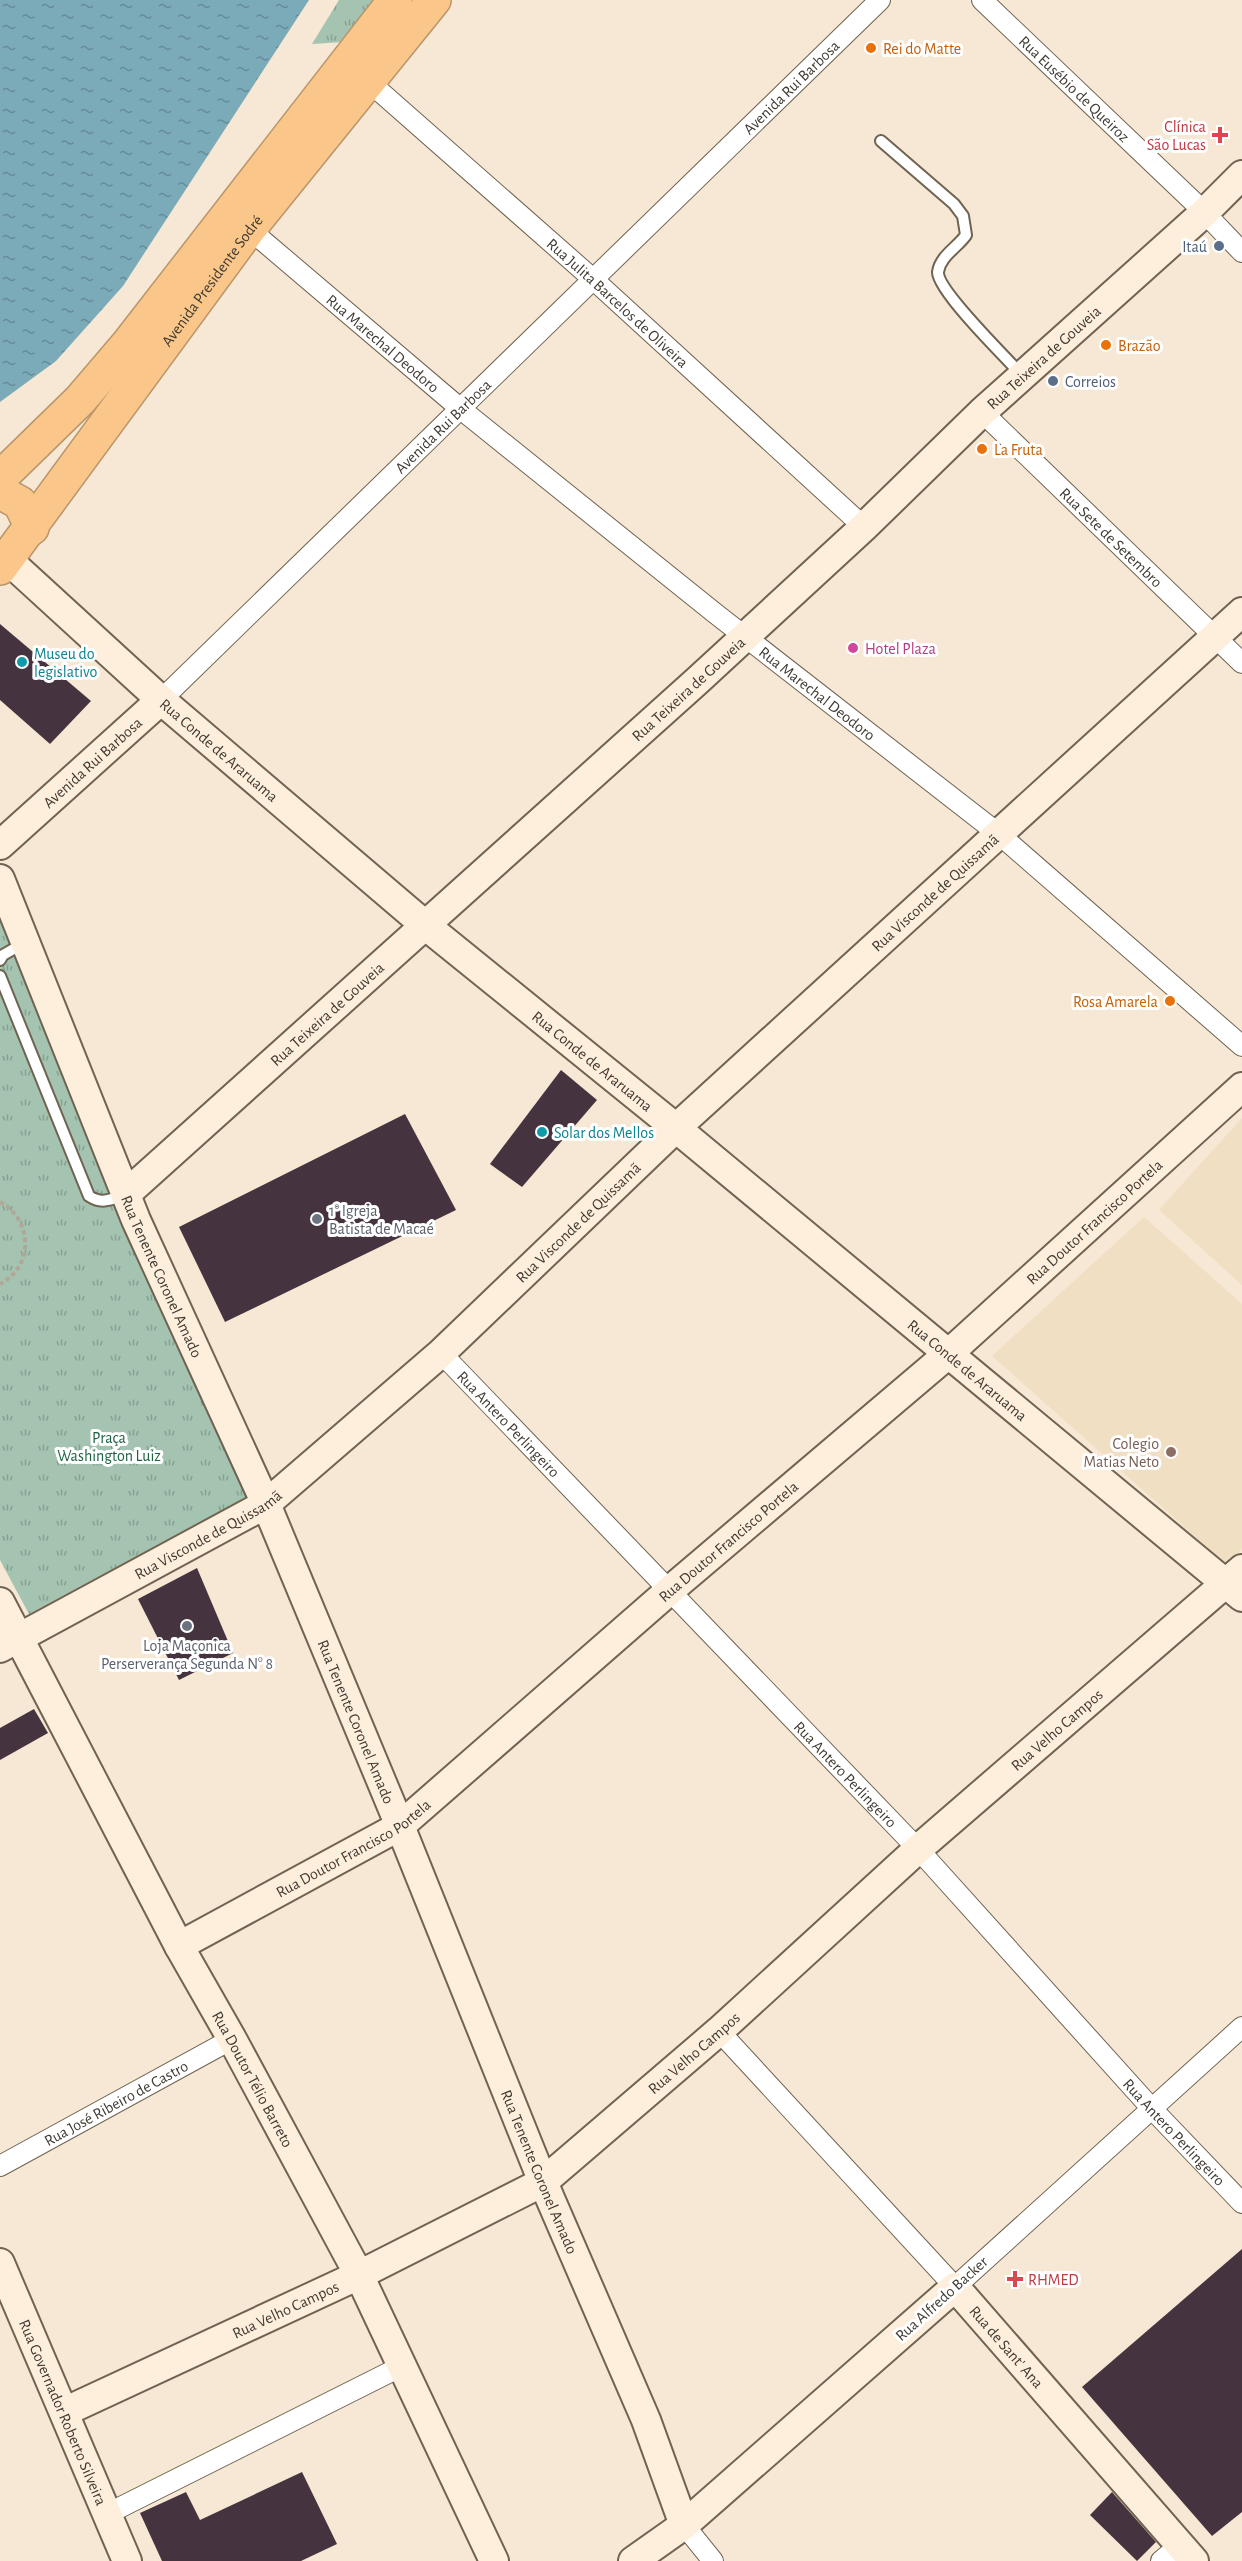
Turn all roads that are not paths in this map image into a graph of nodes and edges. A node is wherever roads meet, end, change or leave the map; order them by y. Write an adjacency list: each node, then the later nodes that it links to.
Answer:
1 (395, 0): 15 (highway, Avenida Presidente Sodré)
2 (434, 0): 5 (highway, Avenida Presidente Sodré)
3 (880, 0): 11 (street, Avenida Rui Barbosa)
4 (982, 0): 8 (street, Rua Eusébio de Queiroz)
5 (368, 81): 9 (highway, Avenida Presidente Sodré); 11 (street, Rua Julita Barcelos de Oliveira)
6 (881, 141): 12 (lane)
7 (1242, 176): 8 (street, Rua Teixeira de Gouveia)
8 (1205, 212): 10 (street, Rua Eusébio de Queiroz); 12 (street, Rua Teixeira de Gouveia)
9 (249, 230): 13 (street, Rua Marechal Deodoro); 18 (highway, Avenida Presidente Sodré)
10 (1242, 252)
11 (594, 280): 13 (street, Avenida Rui Barbosa); 17 (street, Rua Julita Barcelos de Oliveira)
12 (1022, 376): 14 (street, Rua Teixeira de Gouveia)
13 (462, 410): 21 (street, Rua Marechal Deodoro); 24 (street, Avenida Rui Barbosa)
14 (982, 412): 17 (street, Rua Teixeira de Gouveia); 22 (street, Rua Sete de Setembro)
15 (0, 478)
16 (0, 492): 18 (highway)
17 (864, 527): 21 (street, Rua Teixeira de Gouveia)
18 (32, 528): 19 (highway, Avenida Presidente Sodré)
19 (3, 566): 24 (street, Rua Conde de Araruama)
20 (1242, 612): 22 (street, Rua Visconde de Quissamã)
21 (743, 636): 25 (street, Rua Marechal Deodoro); 28 (street, Rua Teixeira de Gouveia)
22 (1215, 636): 23 (street, Rua Sete de Setembro); 25 (street, Rua Visconde de Quissamã)
23 (1242, 663)
24 (161, 700): 26 (street, Avenida Rui Barbosa); 28 (street, Rua Conde de Araruama)
25 (1000, 835): 32 (street, Rua Marechal Deodoro); 34 (street, Rua Visconde de Quissamã)
26 (0, 845)
27 (0, 879): 29 (street, Rua Tenente Coronel Amado)
28 (425, 925): 34 (street, Rua Conde de Araruama); 35 (street, Rua Teixeira de Gouveia)
29 (25, 943): 30 (lane); 35 (street, Rua Tenente Coronel Amado)
30 (0, 960)
31 (0, 976): 35 (lane)
32 (1242, 1046)
33 (1242, 1087): 37 (street, Rua Doutor Francisco Portela)
34 (676, 1128): 36 (street, Rua Visconde de Quissamã); 37 (street, Rua Conde de Araruama)
35 (126, 1194): 38 (street, Rua Tenente Coronel Amado)
36 (441, 1353): 38 (street, Rua Visconde de Quissamã); 40 (street, Rua Antero Perlingeiro)
37 (947, 1355): 39 (street, Rua Conde de Araruama); 40 (street, Rua Doutor Francisco Portela)
38 (266, 1504): 42 (street, Rua Visconde de Quissamã); 43 (street, Rua Tenente Coronel Amado)
39 (1237, 1583): 44 (street, Rua Velho Campos)
40 (669, 1591): 43 (street, Rua Doutor Francisco Portela); 44 (street, Rua Antero Perlingeiro)
41 (0, 1602): 42 (street, Rua Doutor Télio Barreto)
42 (9, 1642): 45 (street, Rua Doutor Télio Barreto)
43 (400, 1826): 45 (street, Rua Doutor Francisco Portela); 51 (street, Rua Tenente Coronel Amado)
44 (918, 1849): 47 (street, Rua Velho Campos); 49 (street, Rua Antero Perlingeiro)
45 (179, 1946): 48 (street, Rua Doutor Télio Barreto)
46 (1242, 2027): 49 (street, Rua Alfredo Backer)
47 (719, 2031): 51 (street, Rua Velho Campos); 55 (street, Rua de Sant' Ana)
48 (232, 2039): 50 (street, Rua José Ribeiro de Castro); 54 (street, Rua Doutor Télio Barreto)
49 (1153, 2110): 52 (street, Rua Antero Perlingeiro); 55 (street, Rua Alfredo Backer)
50 (0, 2166)
51 (543, 2182): 54 (street, Rua Velho Campos); 59 (street, Rua Tenente Coronel Amado)
52 (1242, 2203)
53 (0, 2263): 57 (street, Rua Governador Roberto Silveira)
54 (358, 2275): 56 (street, Rua Doutor Télio Barreto); 57 (street, Rua Velho Campos)
55 (955, 2287): 59 (street, Rua Alfredo Backer); 60 (street, Rua de Sant' Ana)
56 (402, 2366): 58 (street); 61 (street, Rua Doutor Télio Barreto)
57 (64, 2412): 58 (street, Rua Governador Roberto Silveira)
58 (107, 2514): 62 (street, Rua Governador Roberto Silveira)
59 (684, 2525): 63 (street, Rua Alfredo Backer); 64 (street, Rua Tenente Coronel Amado)
60 (1178, 2556)
61 (495, 2559)
62 (127, 2561)
63 (633, 2561)
64 (713, 2561)

